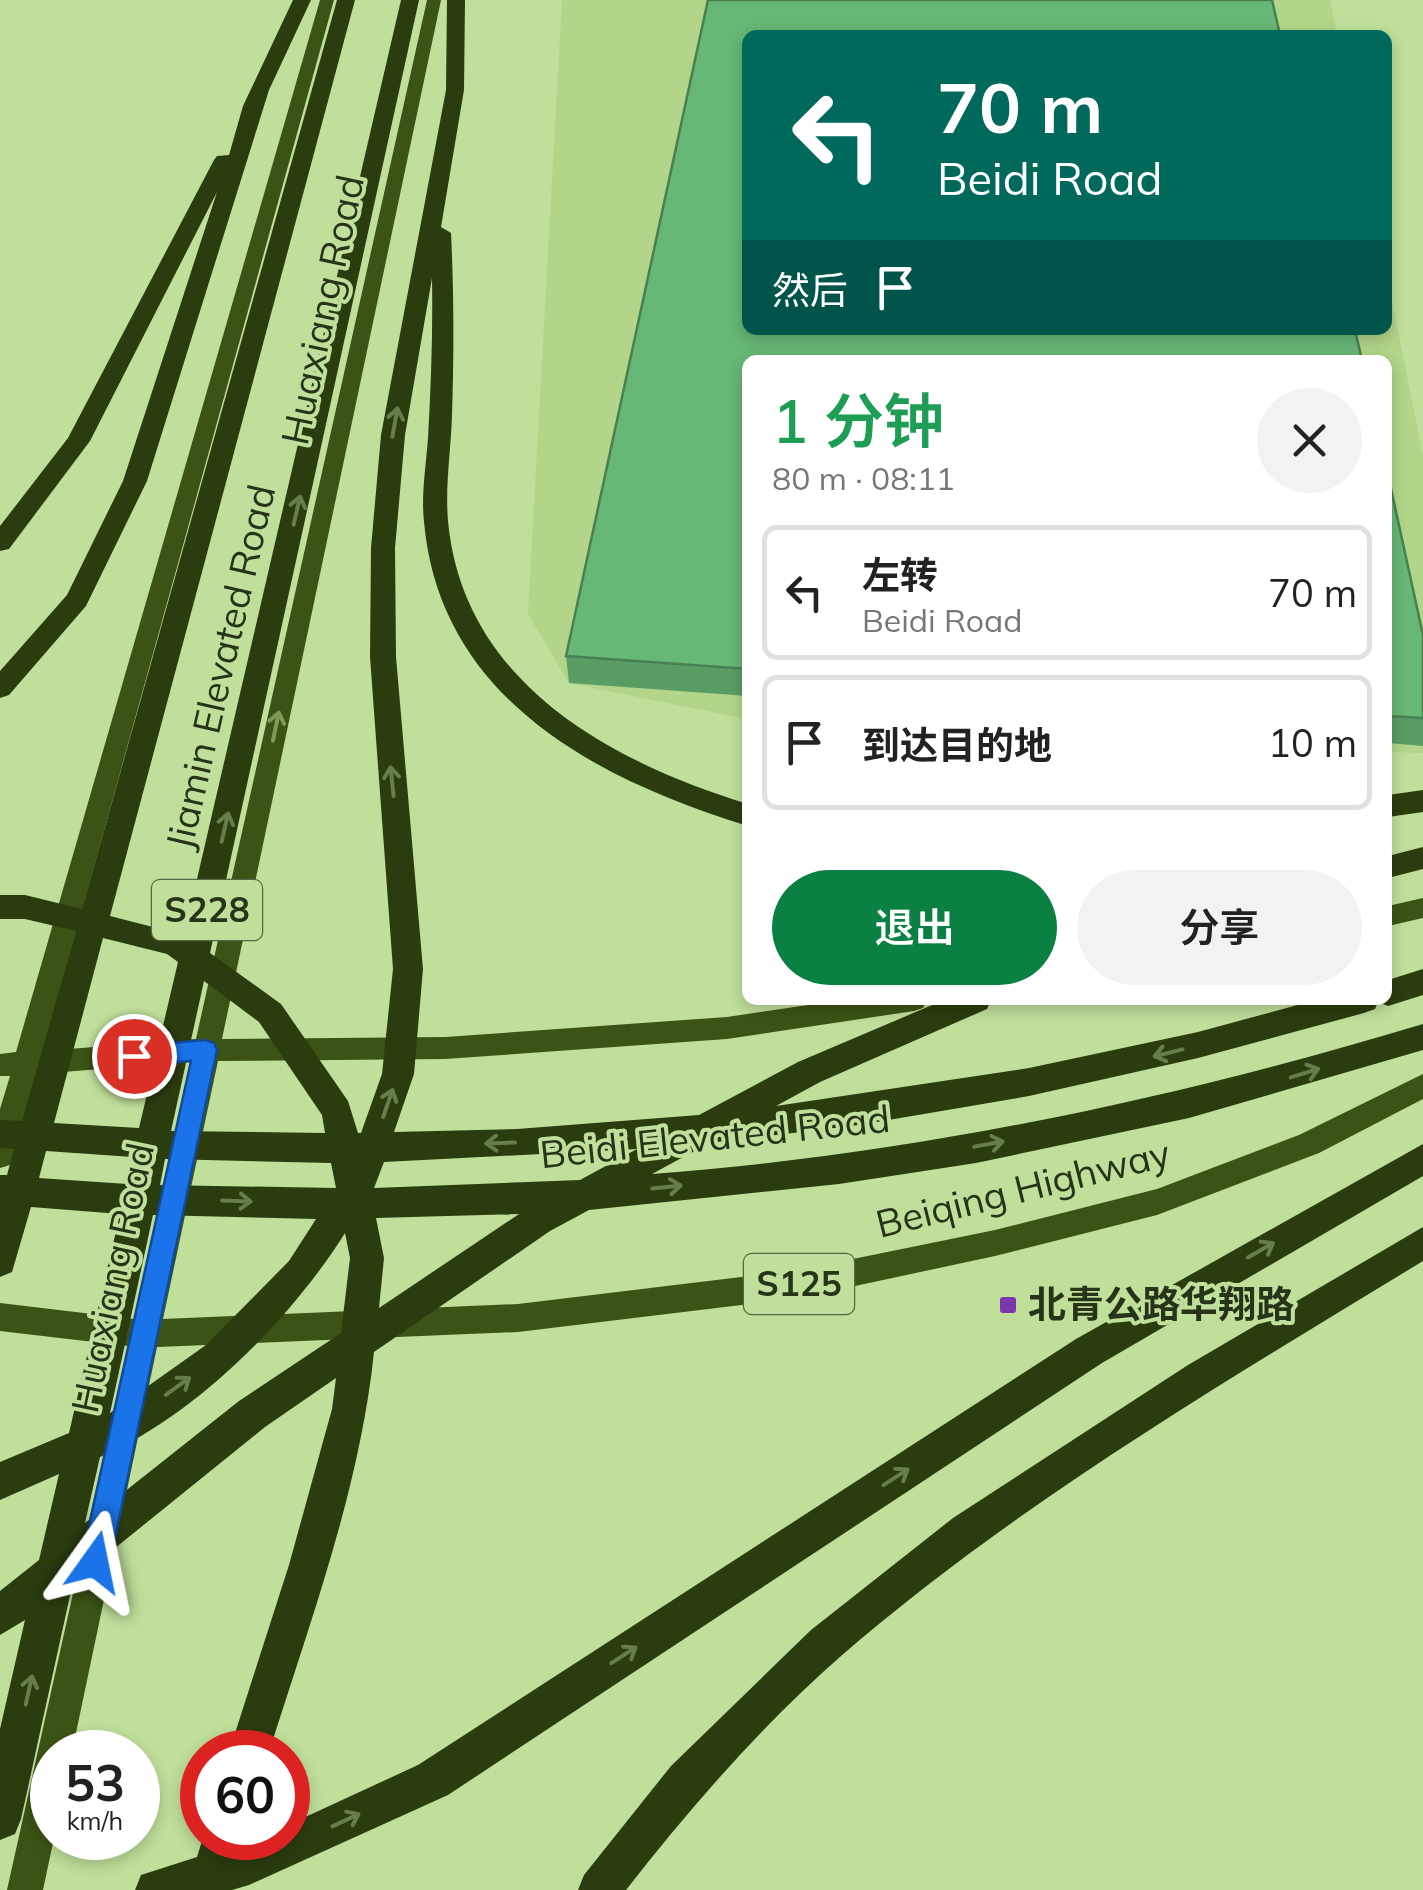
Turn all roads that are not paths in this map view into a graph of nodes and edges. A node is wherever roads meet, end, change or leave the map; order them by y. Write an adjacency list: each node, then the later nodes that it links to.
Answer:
1 (302, 0): 7 (highway)
2 (327, 0): 26 (main road, Huaxiang Road)
3 (346, 0): 33 (highway, Jiamin Elevated Road / S228)
4 (410, 0): 40 (highway, Jiamin Elevated Road / S228, one-way to 4)
5 (434, 0): 25 (main road, Huaxiang Road, one-way to 5)
6 (456, 0): 8 (highway)
7 (260, 90): 9 (highway); 10 (highway)
8 (439, 179): 13 (highway); 36 (highway, one-way to 8)
9 (0, 543)
10 (0, 688)
11 (1423, 801): 12 (highway)
12 (1392, 805)
13 (742, 813)
14 (1423, 858): 15 (highway)
15 (1392, 866)
16 (0, 907): 39 (highway)
17 (1423, 908): 18 (main road)
18 (1392, 915)
19 (1423, 982): 20 (highway)
20 (1392, 992)
21 (881, 1005): 25 (main road)
22 (964, 1005): 37 (highway)
23 (1347, 1005): 28 (highway, Beidi Elevated Road, one-way to 28)
24 (1423, 1037): 31 (highway, Beidi Elevated Road, one-way to 24)
25 (205, 1050): 26 (main road); 35 (main road, Huaxiang Road)
26 (13, 1065): 29 (main road, Huaxiang Road)
27 (1423, 1086): 35 (main road, Beiqing Highway / S125)
28 (0, 1134)
29 (0, 1156)
30 (1423, 1159): 44 (highway, one-way to 30)
31 (0, 1190)
32 (1423, 1243): 46 (highway)
33 (0, 1261)
34 (0, 1317): 35 (main road, S125)
35 (144, 1334): 38 (main road, Huaxiang Road)
36 (0, 1481)
37 (0, 1616)
38 (60, 1730)
39 (256, 1730)
40 (0, 1820)
41 (31, 1860): 43 (main road)
42 (217, 1860): 45 (highway)
43 (25, 1890)
44 (156, 1890)
45 (208, 1890)
46 (598, 1890)

